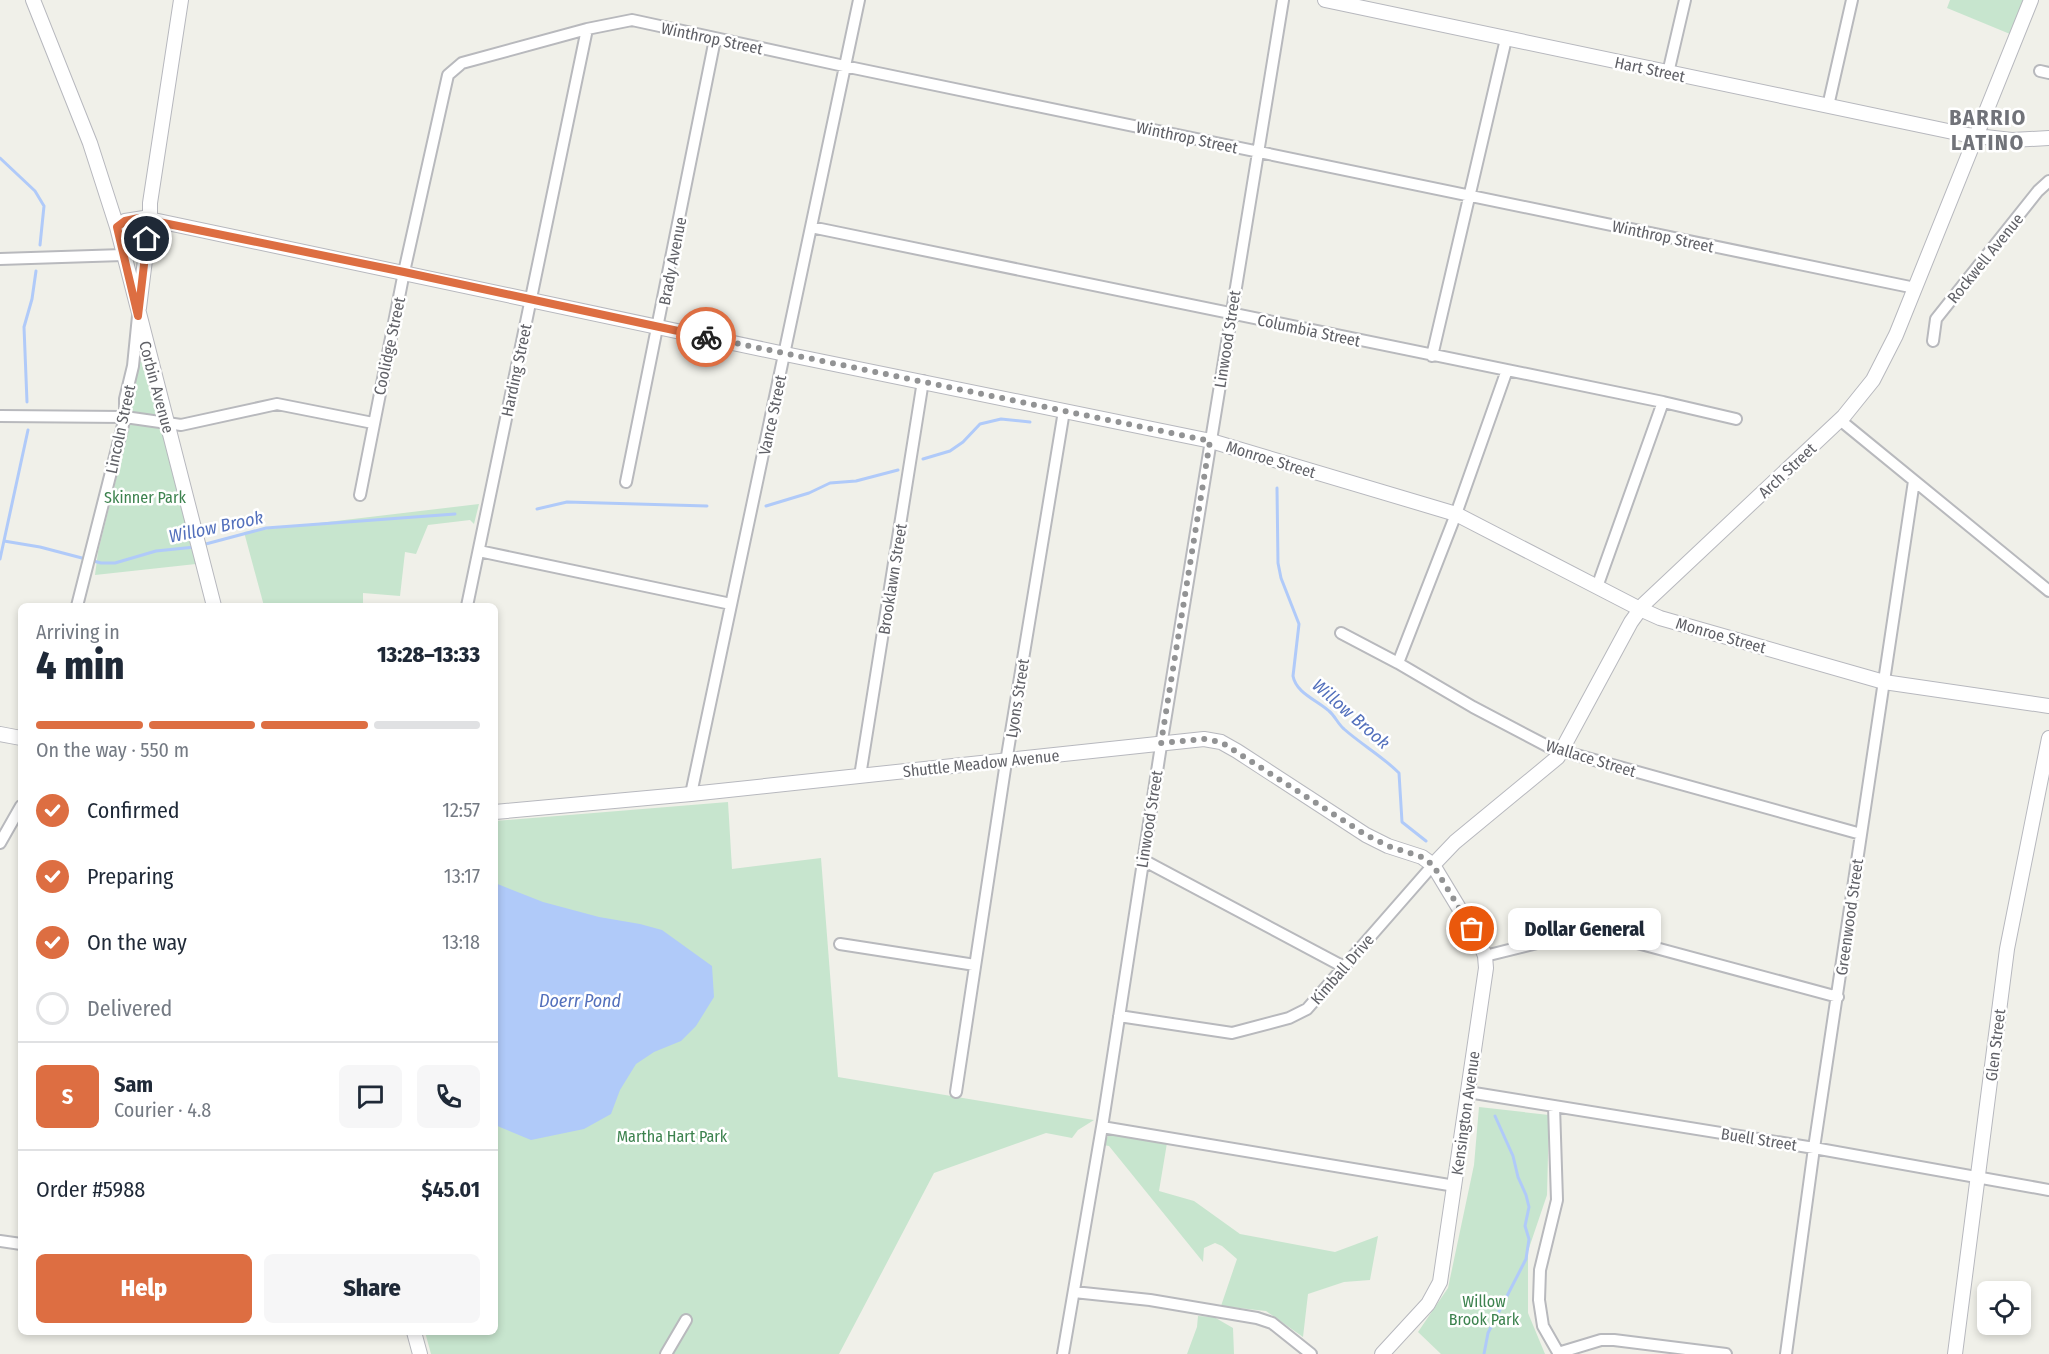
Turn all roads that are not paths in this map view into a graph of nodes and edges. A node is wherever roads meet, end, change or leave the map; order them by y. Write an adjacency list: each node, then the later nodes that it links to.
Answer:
1 (33, 0): 23 (street, Corbin Avenue)
2 (181, 0): 21 (street, Lincoln Street)
3 (859, 0): 13 (street, Vance Street)
4 (1283, 0): 18 (street, Linwood Street)
5 (1325, 0): 11 (street, Hart Street)
6 (1685, 0): 14 (street)
7 (1852, 0): 15 (street)
8 (2031, 0): 16 (street, Arch Street)
9 (587, 29): 10 (street, Winthrop Street); 12 (street, Winthrop Street); 28 (street, Harding Street)
10 (715, 39): 13 (street, Winthrop Street); 31 (street, Brady Avenue)
11 (1506, 39): 14 (street, Hart Street); 20 (street)
12 (462, 63): 26 (street, Coolidge Street)
13 (844, 66): 18 (street, Winthrop Street); 22 (street, Vance Street)
14 (1668, 73): 15 (street, Hart Street)
15 (1828, 106): 16 (street, Hart Street)
16 (1976, 137): 17 (street); 27 (street, Arch Street)
17 (2049, 138)
18 (1258, 151): 20 (street, Winthrop Street); 29 (street, Linwood Street)
19 (2049, 181): 32 (street, Rockwell Avenue)
20 (1469, 195): 27 (street, Winthrop Street); 34 (street)
21 (150, 220): 23 (street, Monroe Street); 26 (street, Monroe Street); 30 (street, Lincoln Street)
22 (811, 226): 29 (street, Columbia Street); 33 (street, Vance Street)
23 (117, 227): 24 (street, Corbin Avenue)
24 (123, 255): 25 (street); 30 (street, Corbin Avenue)
25 (0, 259)
26 (404, 272): 28 (street, Monroe Street); 43 (street, Coolidge Street)
27 (1915, 288): 42 (street, Arch Street)
28 (531, 300): 31 (street, Monroe Street); 50 (street, Harding Street)
29 (1232, 313): 34 (street, Columbia Street); 45 (street, Linwood Street)
30 (138, 316): 40 (street, Lincoln Street); 44 (street, Corbin Avenue)
31 (659, 327): 33 (street, Monroe Street); 47 (street, Brady Avenue)
32 (1933, 341)
33 (785, 354): 36 (street, Monroe Street); 56 (street, Vance Street)
34 (1432, 356): 35 (street, Columbia Street)
35 (1507, 370): 37 (street, Columbia Street); 49 (street)
36 (923, 381): 38 (street, Monroe Street); 68 (street, Brooklawn Street)
37 (1663, 402): 41 (street, Columbia Street); 51 (street)
38 (1064, 411): 45 (street, Monroe Street); 67 (street, Lyons Street)
39 (0, 416): 40 (street)
40 (125, 417): 44 (street); 53 (street, Lincoln Street)
41 (1736, 419)
42 (1840, 420): 46 (street); 57 (street, Arch Street)
43 (373, 423): 44 (street); 48 (street, Coolidge Street)
44 (166, 424): 54 (street, Corbin Avenue)
45 (1210, 441): 49 (street, Monroe Street); 65 (street, Linwood Street)
46 (1914, 481): 52 (street); 60 (street, Greenwood Street)
47 (626, 482)
48 (360, 495)
49 (1456, 514): 51 (street, Monroe Street); 59 (street)
50 (479, 550): 55 (street, Harding Street); 56 (street)
51 (1597, 587): 57 (street, Monroe Street)
52 (2049, 591)
53 (78, 603)
54 (213, 603)
55 (468, 603)
56 (731, 604): 69 (street, Vance Street)
57 (1640, 609): 60 (street, Monroe Street); 66 (street, Arch Street)
58 (1341, 633): 59 (street, Wallace Street)
59 (1398, 663): 66 (street, Wallace Street)
60 (1884, 682): 61 (street, Monroe Street); 72 (street, Greenwood Street)
61 (2049, 706)
62 (0, 734): 63 (street)
63 (18, 737)
64 (2049, 738): 87 (street, Glen Street)
65 (1161, 743): 67 (street, Shuttle Meadow Avenue); 74 (street, Linwood Street); 75 (street, Shuttle Meadow Avenue)
66 (1562, 752): 72 (street, Wallace Street); 75 (street, Arch Street)
67 (1006, 762): 68 (street, Shuttle Meadow Avenue); 78 (street, Lyons Street)
68 (860, 776): 69 (street, Shuttle Meadow Avenue)
69 (691, 794): 71 (street, Shuttle Meadow Avenue)
70 (18, 811): 73 (street)
71 (498, 812)
72 (1861, 834): 80 (street, Greenwood Street)
73 (0, 843)
74 (1143, 860): 79 (street); 81 (street, Linwood Street)
75 (1433, 865): 77 (street, Kensington Avenue); 79 (street, Kimball Drive)
76 (840, 944): 78 (street)
77 (1485, 956): 80 (street); 83 (street, Kensington Avenue)
78 (975, 965): 82 (street, Lyons Street)
79 (1344, 966): 81 (street, Kimball Drive)
80 (1838, 997): 86 (street, Greenwood Street)
81 (1119, 1016): 85 (street, Linwood Street)
82 (956, 1092)
83 (1468, 1092): 84 (street, Buell Street); 88 (street, Kensington Avenue)
84 (1554, 1106): 86 (street, Buell Street); 100 (street)
85 (1102, 1127): 88 (street); 92 (street, Linwood Street)
86 (1814, 1148): 87 (street, Buell Street); 102 (street, Greenwood Street)
87 (1978, 1178): 89 (street, Buell Street); 103 (street, Glen Street)
88 (1455, 1186): 99 (street, Kensington Avenue)
89 (2049, 1190)
90 (0, 1241): 91 (street)
91 (18, 1244)
92 (1074, 1292): 97 (street, Linwood Street); 98 (street)
93 (686, 1320): 96 (street)
94 (415, 1335): 95 (street)
95 (420, 1354)
96 (666, 1354)
97 (1063, 1354)
98 (1311, 1354)
99 (1382, 1354)
100 (1558, 1354): 101 (street)
101 (1726, 1354)
102 (1786, 1354)
103 (1955, 1354)

